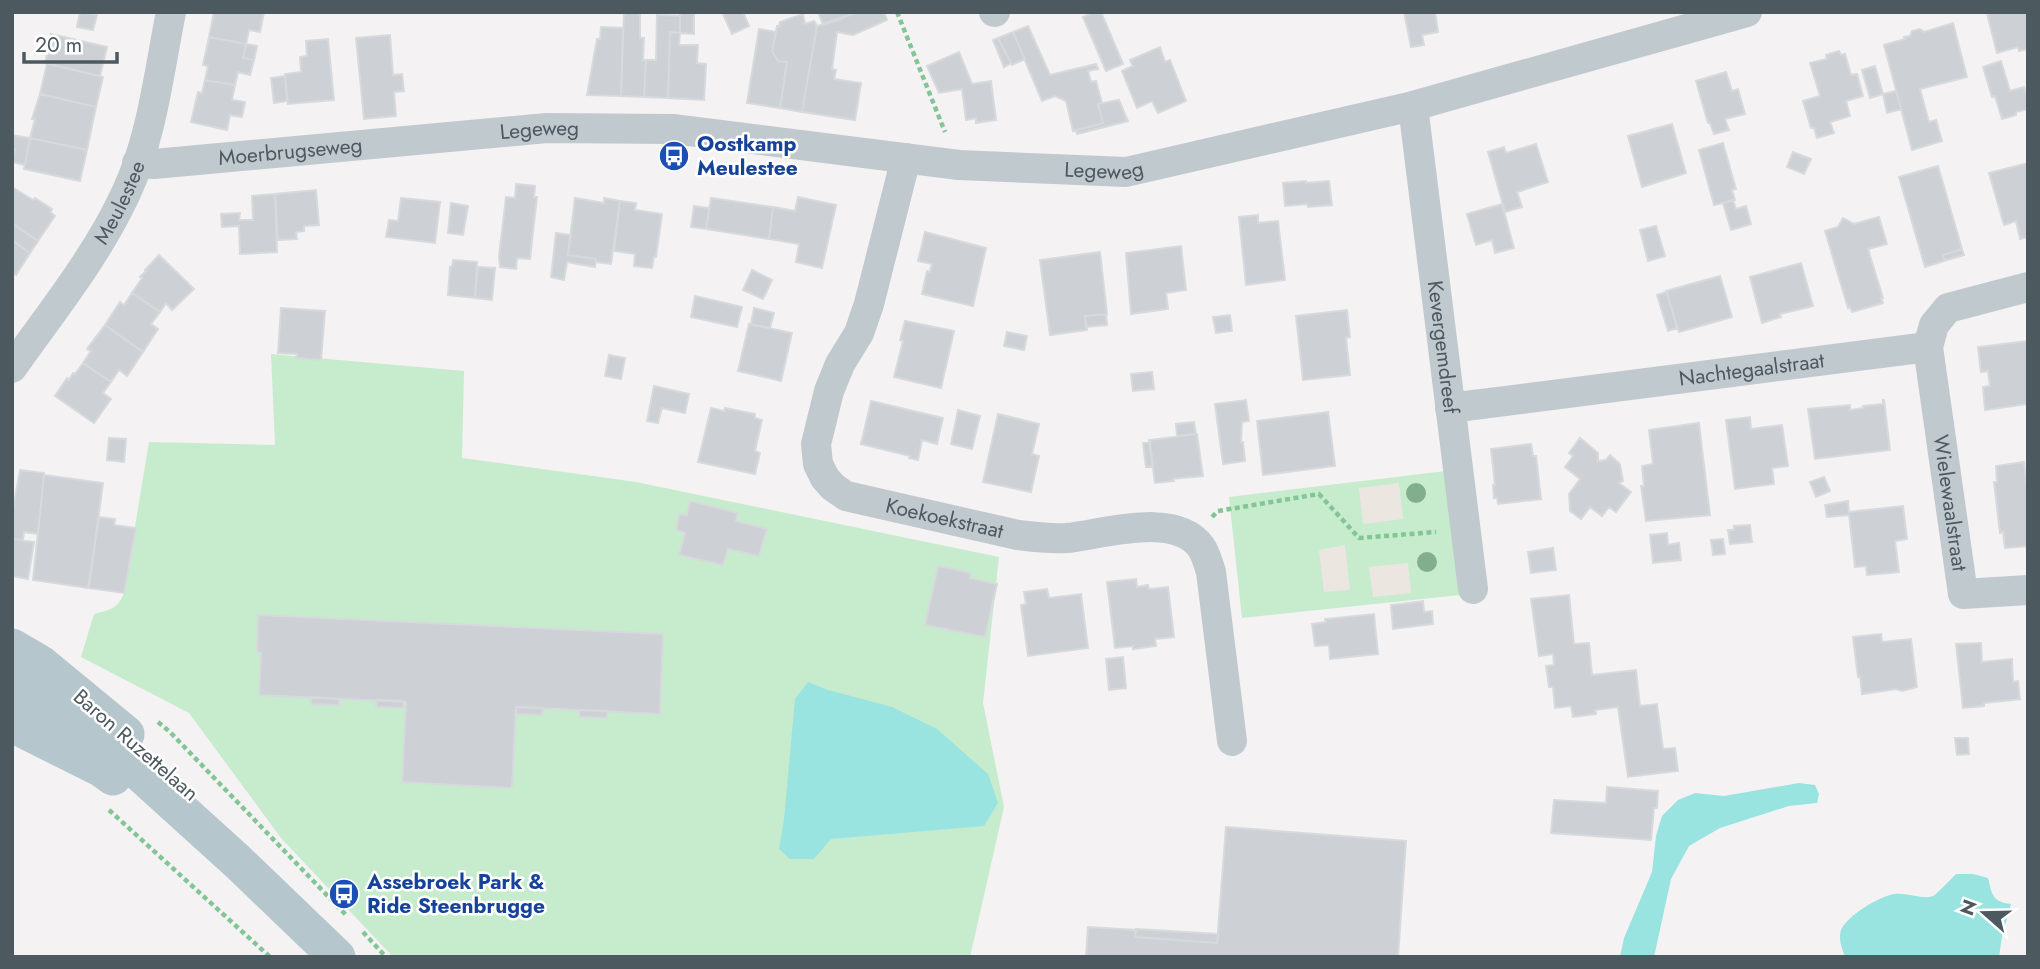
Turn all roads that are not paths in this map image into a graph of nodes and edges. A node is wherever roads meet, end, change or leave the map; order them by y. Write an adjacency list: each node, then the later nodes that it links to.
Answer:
1 (171, 12): 6 (street, Meulestee)
2 (1747, 12): 3 (street, Legeweg)
3 (1413, 106): 5 (street, Legeweg); 10 (street, Kevergemdreef)
4 (444, 138): 5 (street, Legeweg); 6 (street, Moerbrugseweg)
5 (906, 158): 16 (street, Koekoekstraat)
6 (137, 163): 9 (street, Meulestee)
7 (2028, 287): 8 (street)
8 (1928, 347): 10 (street, Nachtegaalstraat); 12 (street, Wielewaalstraat)
9 (12, 368)
10 (1450, 408): 11 (street, Kevergemdreef)
11 (1473, 589)
12 (2028, 590)
13 (12, 647): 17 (main road, Baron Ruzettelaan)
14 (12, 685): 17 (main road, Baron Ruzettelaan)
15 (12, 724): 17 (main road, Baron Ruzettelaan)
16 (1232, 741)
17 (238, 862): 18 (main road, Baron Ruzettelaan)
18 (337, 957)

